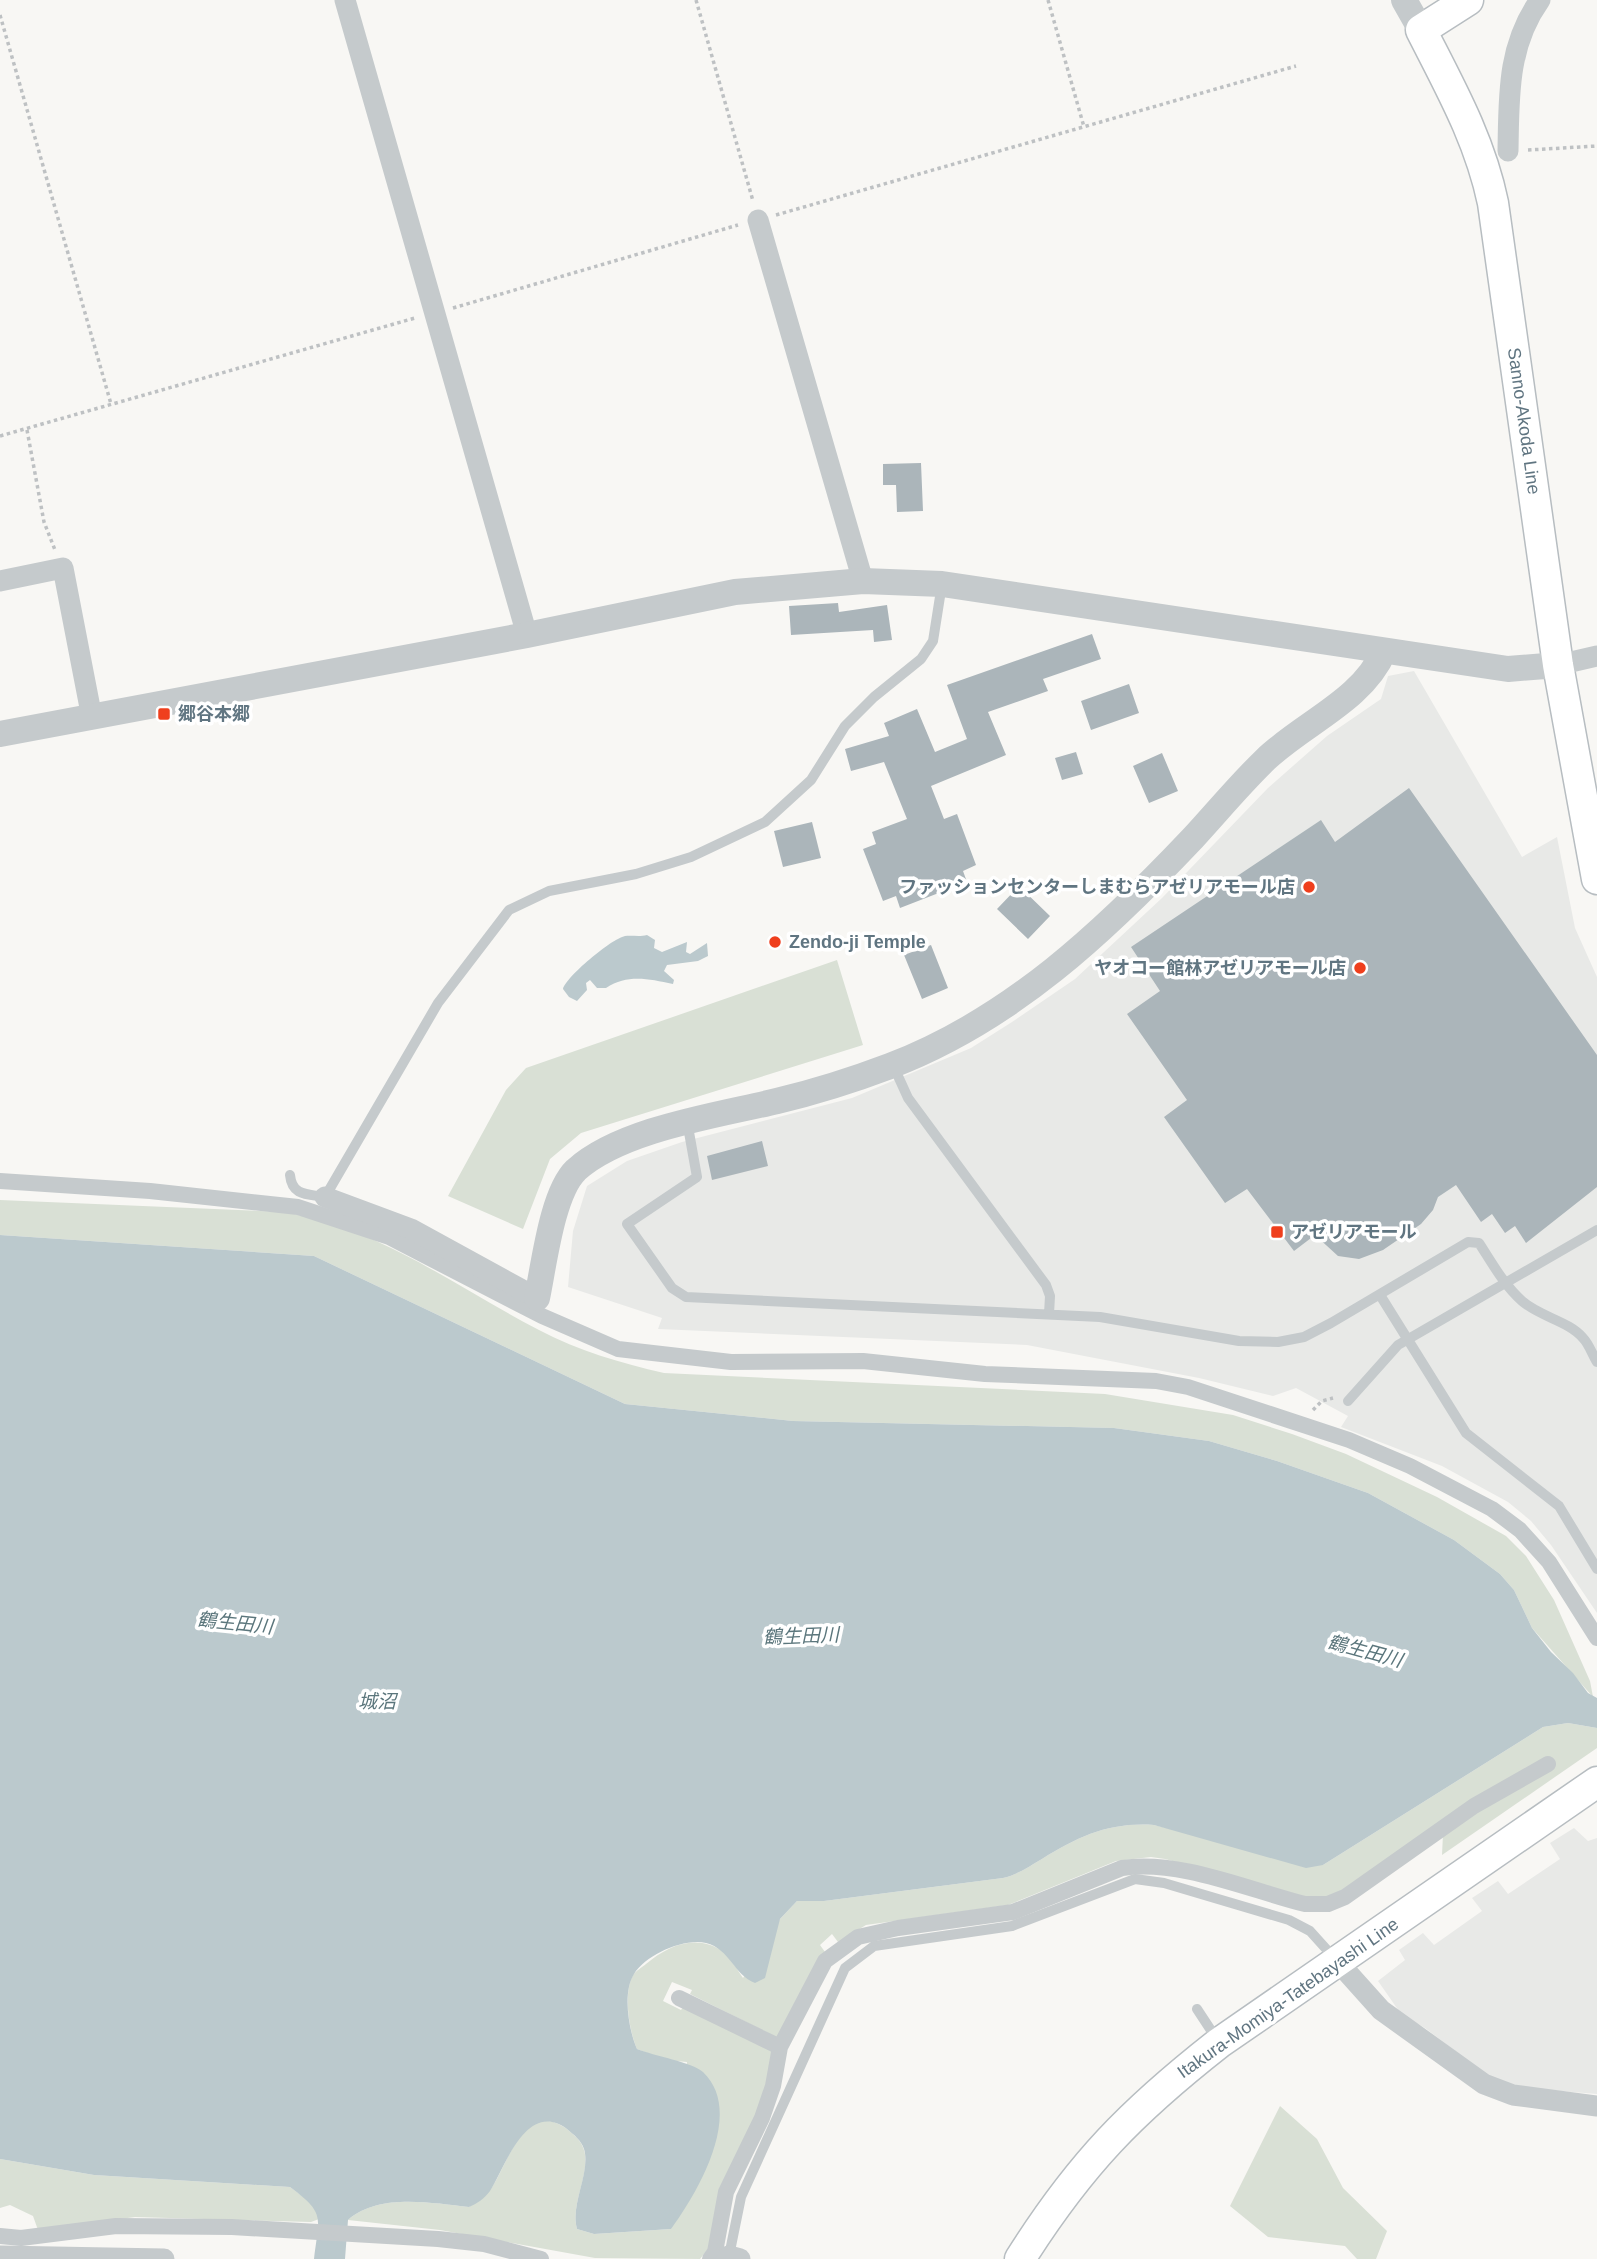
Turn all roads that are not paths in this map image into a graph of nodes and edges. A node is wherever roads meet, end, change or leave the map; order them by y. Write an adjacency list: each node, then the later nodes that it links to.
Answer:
1 (345, 0): 11 (street)
2 (1404, 0): 5 (street)
3 (1468, 0): 5 (main road)
4 (1540, 0): 6 (street)
5 (1421, 30): 14 (main road, Sanno-Akoda Line)
6 (1508, 151)
7 (758, 220): 9 (street)
8 (0, 581): 15 (street)
9 (863, 581): 10 (street); 11 (street)
10 (942, 584): 12 (street); 22 (lane)
11 (527, 635): 15 (street)
12 (1384, 651): 14 (street); 18 (street)
13 (1597, 656): 14 (street)
14 (1558, 665): 17 (main road, Sanno-Akoda Line)
15 (92, 718): 16 (street)
16 (0, 734)
17 (1597, 879)
18 (893, 1065): 19 (street); 27 (lane)
19 (687, 1121): 26 (street); 27 (lane)
20 (290, 1175): 22 (lane)
21 (0, 1181): 32 (street)
22 (325, 1197): 26 (street)
23 (1597, 1230): 24 (lane)
24 (1505, 1283): 25 (lane); 28 (lane); 29 (lane)
25 (1380, 1295): 27 (lane); 28 (lane)
26 (537, 1298)
27 (1049, 1314)
28 (1409, 1338): 30 (lane); 31 (lane)
29 (1597, 1362)
30 (1348, 1401)
31 (1597, 1568)
32 (1597, 1638)
33 (1548, 1764): 39 (street)
34 (1597, 1782): 35 (main road, Itakura-Momiya-Tatebayashi Line)
35 (1338, 1962): 38 (main road, Itakura-Momiya-Tatebayashi Line); 40 (street); 44 (lane)
36 (679, 1998): 39 (street)
37 (1197, 2009): 38 (lane)
38 (1220, 2043): 47 (main road, Itakura-Momiya-Tatebayashi Line)
39 (780, 2047): 44 (street)
40 (1597, 2106)
41 (0, 2236): 46 (street)
42 (0, 2256): 43 (street)
43 (138, 2258): 45 (street)
44 (727, 2258)
45 (163, 2259)
46 (541, 2259)
47 (1020, 2259)

